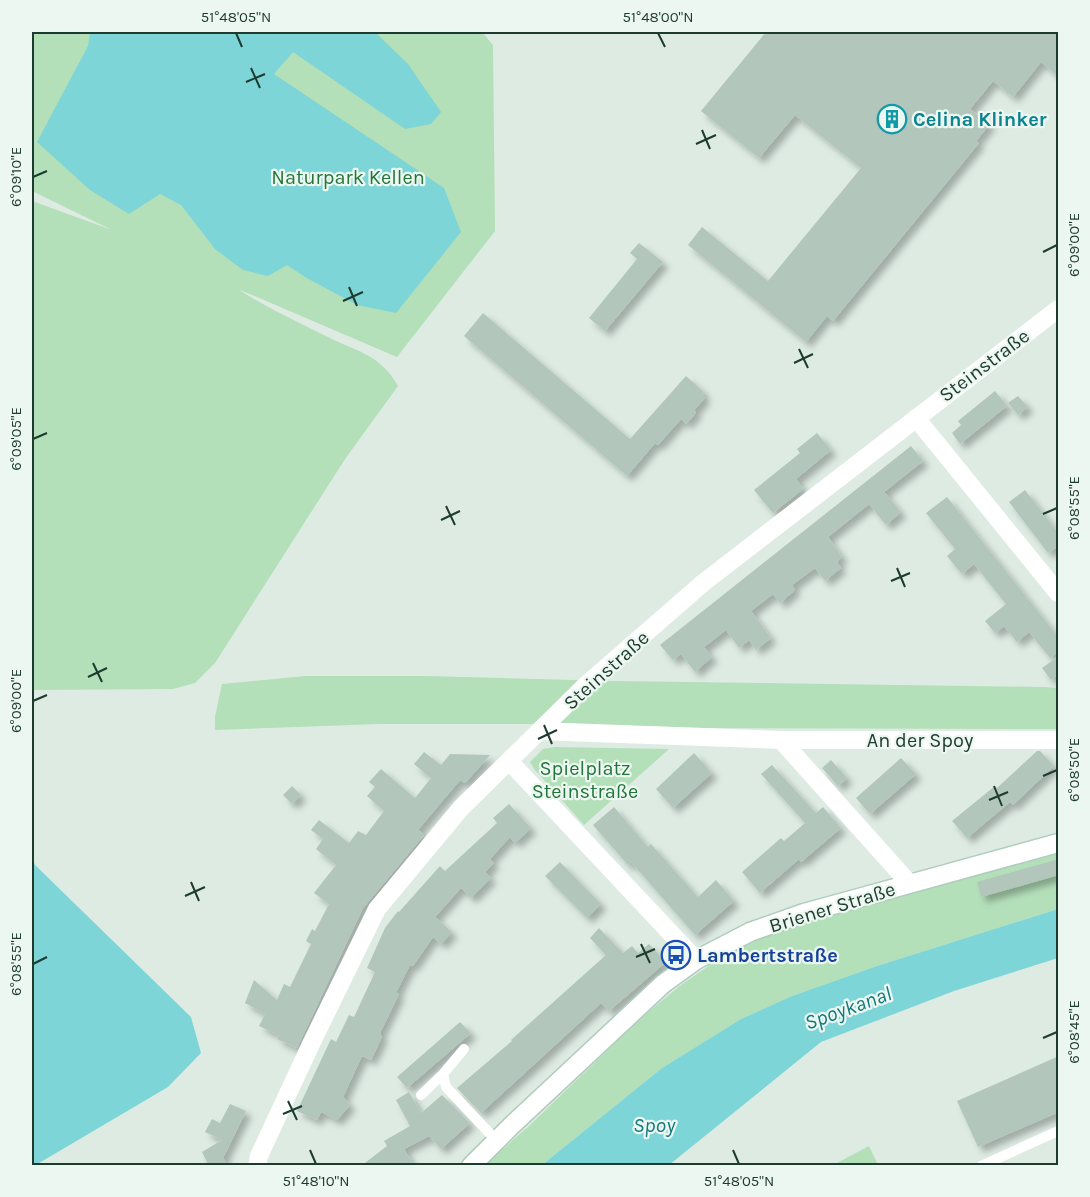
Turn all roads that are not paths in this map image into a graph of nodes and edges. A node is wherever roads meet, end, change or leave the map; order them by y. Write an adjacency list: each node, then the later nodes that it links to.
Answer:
1 (1059, 309): 2 (street, Steinstraße)
2 (916, 418): 3 (street); 4 (street, Steinstraße)
3 (1059, 593)
4 (539, 731): 5 (street, An der Spoy); 7 (street, Steinstraße)
5 (781, 740): 6 (street, An der Spoy); 9 (street)
6 (1059, 740)
7 (509, 761): 10 (street); 16 (street, Steinstraße)
8 (1059, 843): 9 (street, Briener Straße)
9 (909, 882): 10 (street, Briener Straße)
10 (696, 960): 15 (street, Briener Straße)
11 (464, 1049): 12 (lane)
12 (443, 1074): 13 (lane); 15 (lane)
13 (421, 1095)
14 (1059, 1131): 18 (lane)
15 (496, 1140): 17 (street, Briener Straße)
16 (257, 1166)
17 (471, 1166)
18 (981, 1166)

